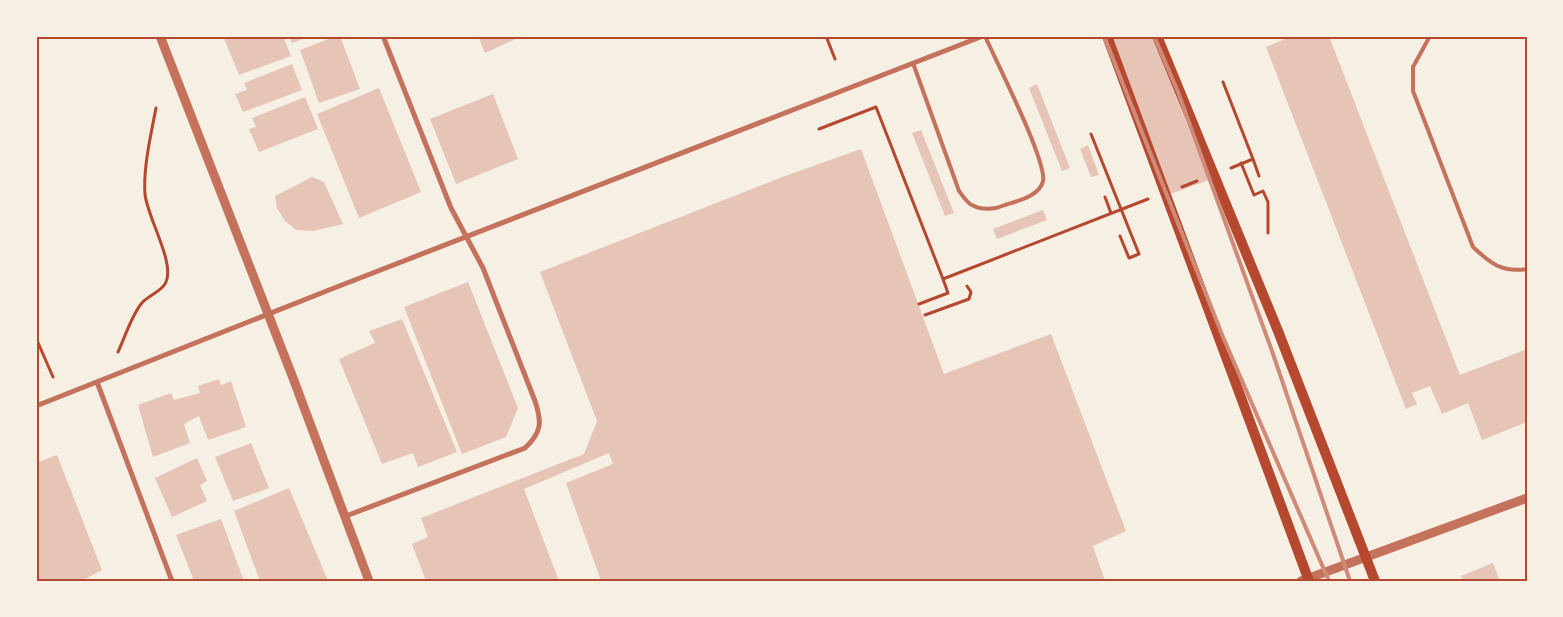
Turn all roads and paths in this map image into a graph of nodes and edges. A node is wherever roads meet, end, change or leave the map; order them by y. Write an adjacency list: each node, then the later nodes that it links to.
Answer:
1 (160, 36): 31 (street)
2 (382, 36): 26 (street)
3 (826, 36): 8 (path)
4 (984, 36): 9 (street); 9 (lane)
5 (1107, 36): 41 (main road)
6 (1157, 36): 40 (main road)
7 (1430, 36): 27 (lane)
8 (835, 59)
9 (913, 63): 26 (street)
10 (1223, 82): 14 (path)
11 (156, 108): 34 (path)
12 (819, 128): 28 (path)
13 (1091, 134): 22 (path)
14 (1253, 159): 15 (path); 17 (path)
15 (1241, 164): 16 (path); 24 (path)
16 (1224, 170)
17 (1259, 176)
18 (1198, 180): 19 (path)
19 (1181, 187)
20 (1156, 196): 22 (path)
21 (1104, 197): 23 (path)
22 (1122, 209): 23 (path); 25 (path)
23 (1111, 213): 28 (path)
24 (1268, 233)
25 (1120, 236)
26 (467, 237): 31 (street); 39 (street)
27 (1527, 269)
28 (944, 279): 30 (path)
29 (968, 286): 32 (path)
30 (919, 304)
31 (268, 314): 36 (street); 39 (street)
32 (926, 315)
33 (36, 338): 35 (path)
34 (118, 352)
35 (53, 377)
36 (97, 382): 37 (street); 42 (street)
37 (36, 406)
38 (1527, 498): 40 (street)
39 (346, 516): 43 (street)
40 (1366, 558): 41 (street); 44 (main road)
41 (1306, 580)
42 (172, 581)
43 (369, 581)
44 (1374, 581)

